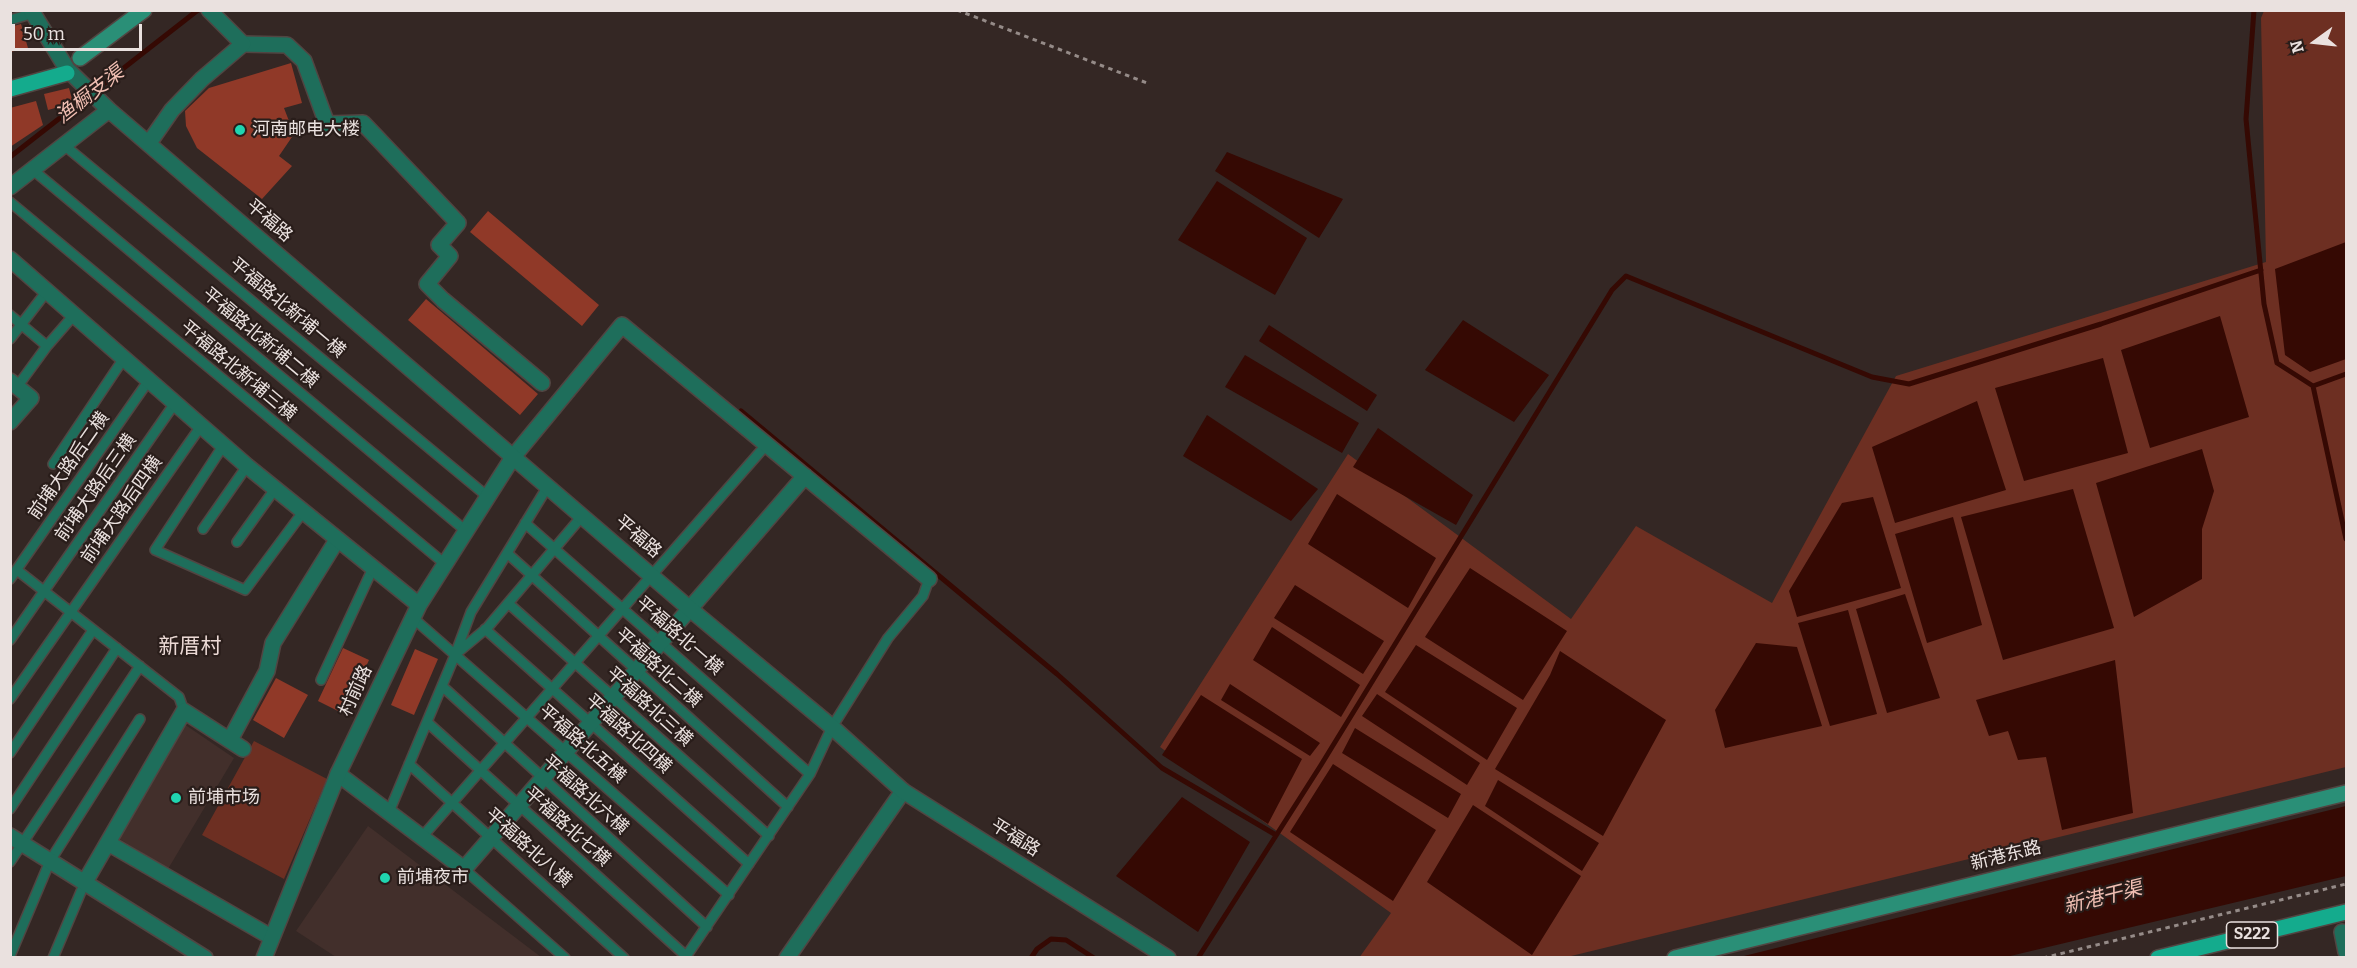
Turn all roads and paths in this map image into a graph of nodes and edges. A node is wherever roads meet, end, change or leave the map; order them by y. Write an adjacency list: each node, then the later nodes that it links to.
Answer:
1 (144, 10): 7 (main road)
2 (957, 10): 8 (path)
3 (33, 12): 5 (lane); 7 (street, 平福路)
4 (214, 12): 6 (street)
5 (10, 20)
6 (243, 44): 11 (street); 25 (street)
7 (71, 65): 9 (main road); 10 (street, 平福路)
8 (1147, 83)
9 (10, 89)
10 (109, 110): 11 (street, 平福路); 12 (street)
11 (148, 143): 32 (street, 平福路)
12 (64, 145): 13 (street); 38 (lane, 平福路北新埔一横)
13 (33, 170): 14 (street); 43 (lane, 平福路北新埔二横)
14 (10, 187)
15 (10, 202): 48 (lane, 平福路北新埔三横)
16 (12, 265): 17 (street)
17 (46, 291): 19 (street); 20 (lane)
18 (10, 315): 20 (lane)
19 (74, 315): 22 (lane); 23 (street)
20 (21, 324): 21 (lane); 22 (lane)
21 (10, 339)
22 (47, 346): 26 (lane)
23 (124, 358): 24 (street); 33 (lane)
24 (149, 380): 27 (street); 50 (lane, 前埔大路后二横)
25 (542, 383)
26 (14, 384): 28 (street)
27 (175, 403): 29 (street); 55 (lane, 前埔大路后三横)
28 (10, 422)
29 (201, 426): 31 (street); 60 (lane, 前埔大路后四横)
30 (767, 444): 32 (street, 村前路); 35 (street); 51 (lane)
31 (224, 446): 34 (street); 39 (lane)
32 (513, 457): 36 (street, 平福路); 38 (street, 村前路)
33 (53, 464)
34 (247, 466): 37 (street); 42 (lane)
35 (805, 476): 54 (street); 58 (street)
36 (548, 486): 40 (street, 平福路); 41 (lane)
37 (275, 489): 39 (street); 45 (lane)
38 (488, 497): 43 (street, 村前路)
39 (303, 512): 44 (street)
40 (583, 515): 46 (lane); 51 (street, 平福路)
41 (525, 523): 46 (lane, 平福路北一横); 47 (lane)
42 (203, 529)
43 (466, 531): 48 (street, 村前路)
44 (337, 540): 49 (street); 76 (street)
45 (237, 542)
46 (555, 549): 52 (lane); 57 (lane, 平福路北一横)
47 (507, 553): 52 (lane, 平福路北二横); 67 (lane)
48 (445, 564): 59 (street, 村前路)
49 (373, 568): 59 (street); 71 (lane)
50 (17, 570): 53 (lane, 前埔大路后二横); 55 (lane)
51 (652, 574): 57 (lane); 58 (street, 平福路)
52 (531, 576): 56 (lane); 63 (lane, 平福路北二横)
53 (10, 579)
54 (929, 579): 81 (lane)
55 (44, 592): 60 (lane); 64 (lane, 前埔大路后三横)
56 (508, 603): 61 (lane); 68 (lane, 平福路北三横)
57 (622, 608): 63 (lane); 65 (lane, 平福路北一横)
58 (690, 609): 65 (street); 81 (street, 平福路)
59 (416, 611): 67 (lane, 平福路北五横); 87 (street, 村前路)
60 (70, 612): 62 (lane); 75 (lane, 前埔大路后四横)
61 (485, 629): 67 (lane); 73 (lane, 平福路北四横)
62 (93, 630): 66 (lane); 84 (lane)
63 (598, 636): 68 (lane); 70 (lane, 平福路北二横)
64 (10, 640)
65 (661, 643): 70 (street); 88 (lane, 平福路北一横)
66 (117, 648): 69 (lane); 95 (lane)
67 (455, 655): 72 (lane); 77 (lane, 平福路北五横)
68 (575, 663): 73 (lane); 74 (lane, 平福路北三横)
69 (140, 666): 76 (lane); 100 (lane)
70 (636, 671): 74 (street); 94 (lane, 平福路北二横)
71 (321, 681)
72 (442, 686): 79 (lane); 82 (lane, 平福路北六横)
73 (552, 689): 77 (lane); 80 (lane, 平福路北四横)
74 (614, 697): 80 (street); 97 (lane, 平福路北三横)
75 (10, 699)
76 (184, 711): 101 (street)
77 (527, 718): 82 (lane); 83 (lane, 平福路北五横)
78 (140, 719): 102 (lane)
79 (427, 722): 85 (lane); 86 (lane, 平福路北七横)
80 (591, 723): 83 (street); 104 (lane, 平福路北四横)
81 (832, 727): 88 (lane); 90 (street, 平福路)
82 (504, 744): 86 (lane); 89 (lane, 平福路北六横)
83 (566, 751): 89 (street); 108 (lane, 平福路北五横)
84 (10, 753)
85 (410, 764): 92 (lane, 平福路北八横); 96 (lane)
86 (480, 771): 92 (lane); 93 (lane, 平福路北七横)
87 (338, 774): 96 (street); 112 (street, 村前路)
88 (810, 774): 94 (lane)
89 (542, 779): 93 (street); 110 (lane, 平福路北六横)
90 (903, 791): 121 (street); 122 (street, 平福路)
91 (2346, 793): 123 (main road, 新港东路)
92 (452, 803): 98 (lane); 99 (lane, 平福路北八横)
93 (518, 806): 99 (street); 120 (lane, 平福路北七横)
94 (788, 807): 97 (lane)
95 (10, 809)
96 (389, 812): 98 (street)
97 (769, 836): 104 (lane)
98 (422, 837): 105 (street)
99 (491, 837): 105 (street); 119 (lane, 平福路北八横)
100 (16, 840): 102 (street); 103 (lane)
101 (108, 843): 106 (street); 112 (street)
102 (50, 861): 106 (street); 114 (lane)
103 (10, 862)
104 (749, 864): 108 (lane)
105 (464, 869): 118 (lane)
106 (85, 882): 115 (lane); 116 (street)
107 (2346, 884): 124 (path)
108 (729, 895): 110 (lane)
109 (2346, 912): 125 (main road, S222)
110 (707, 927): 120 (lane)
111 (2342, 932): 113 (street)
112 (271, 937): 117 (street, 村前路)
113 (2346, 952)
114 (10, 956)
115 (53, 957)
116 (205, 957)
117 (264, 957)
118 (565, 957)
119 (624, 957)
120 (685, 957)
121 (787, 957)
122 (1168, 957)
123 (1675, 957)
124 (2043, 957)
125 (2158, 957)

